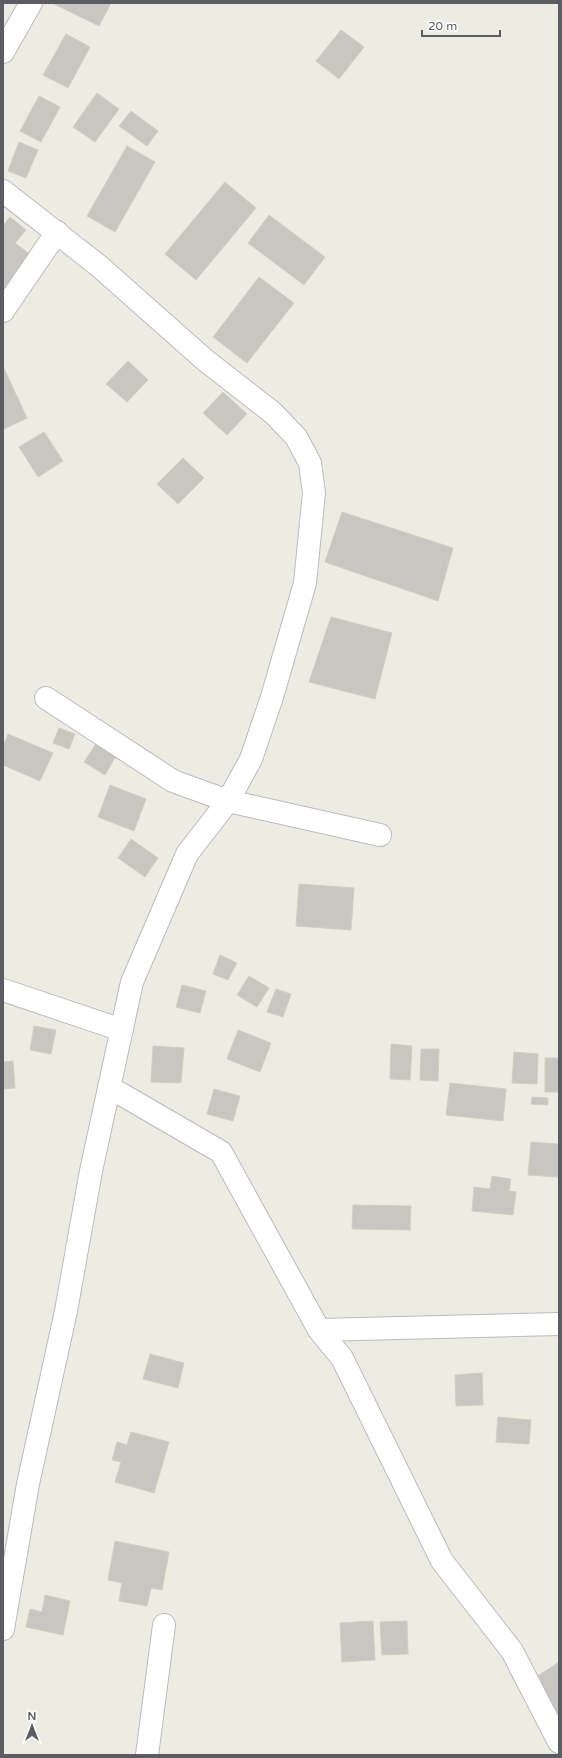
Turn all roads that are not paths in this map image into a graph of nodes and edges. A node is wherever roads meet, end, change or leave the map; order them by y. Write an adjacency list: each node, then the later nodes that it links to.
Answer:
1 (31, 3): 2 (street)
2 (3, 52)
3 (3, 191): 4 (street)
4 (57, 232): 5 (street); 7 (street)
5 (3, 311)
6 (46, 698): 7 (street)
7 (228, 801): 8 (street); 10 (street)
8 (380, 835)
9 (3, 990): 10 (street)
10 (122, 1030): 11 (street)
11 (109, 1087): 13 (street); 15 (street)
12 (559, 1324): 13 (street)
13 (318, 1330): 16 (street)
14 (164, 1625): 17 (street)
15 (3, 1629)
16 (559, 1742)
17 (146, 1755)

